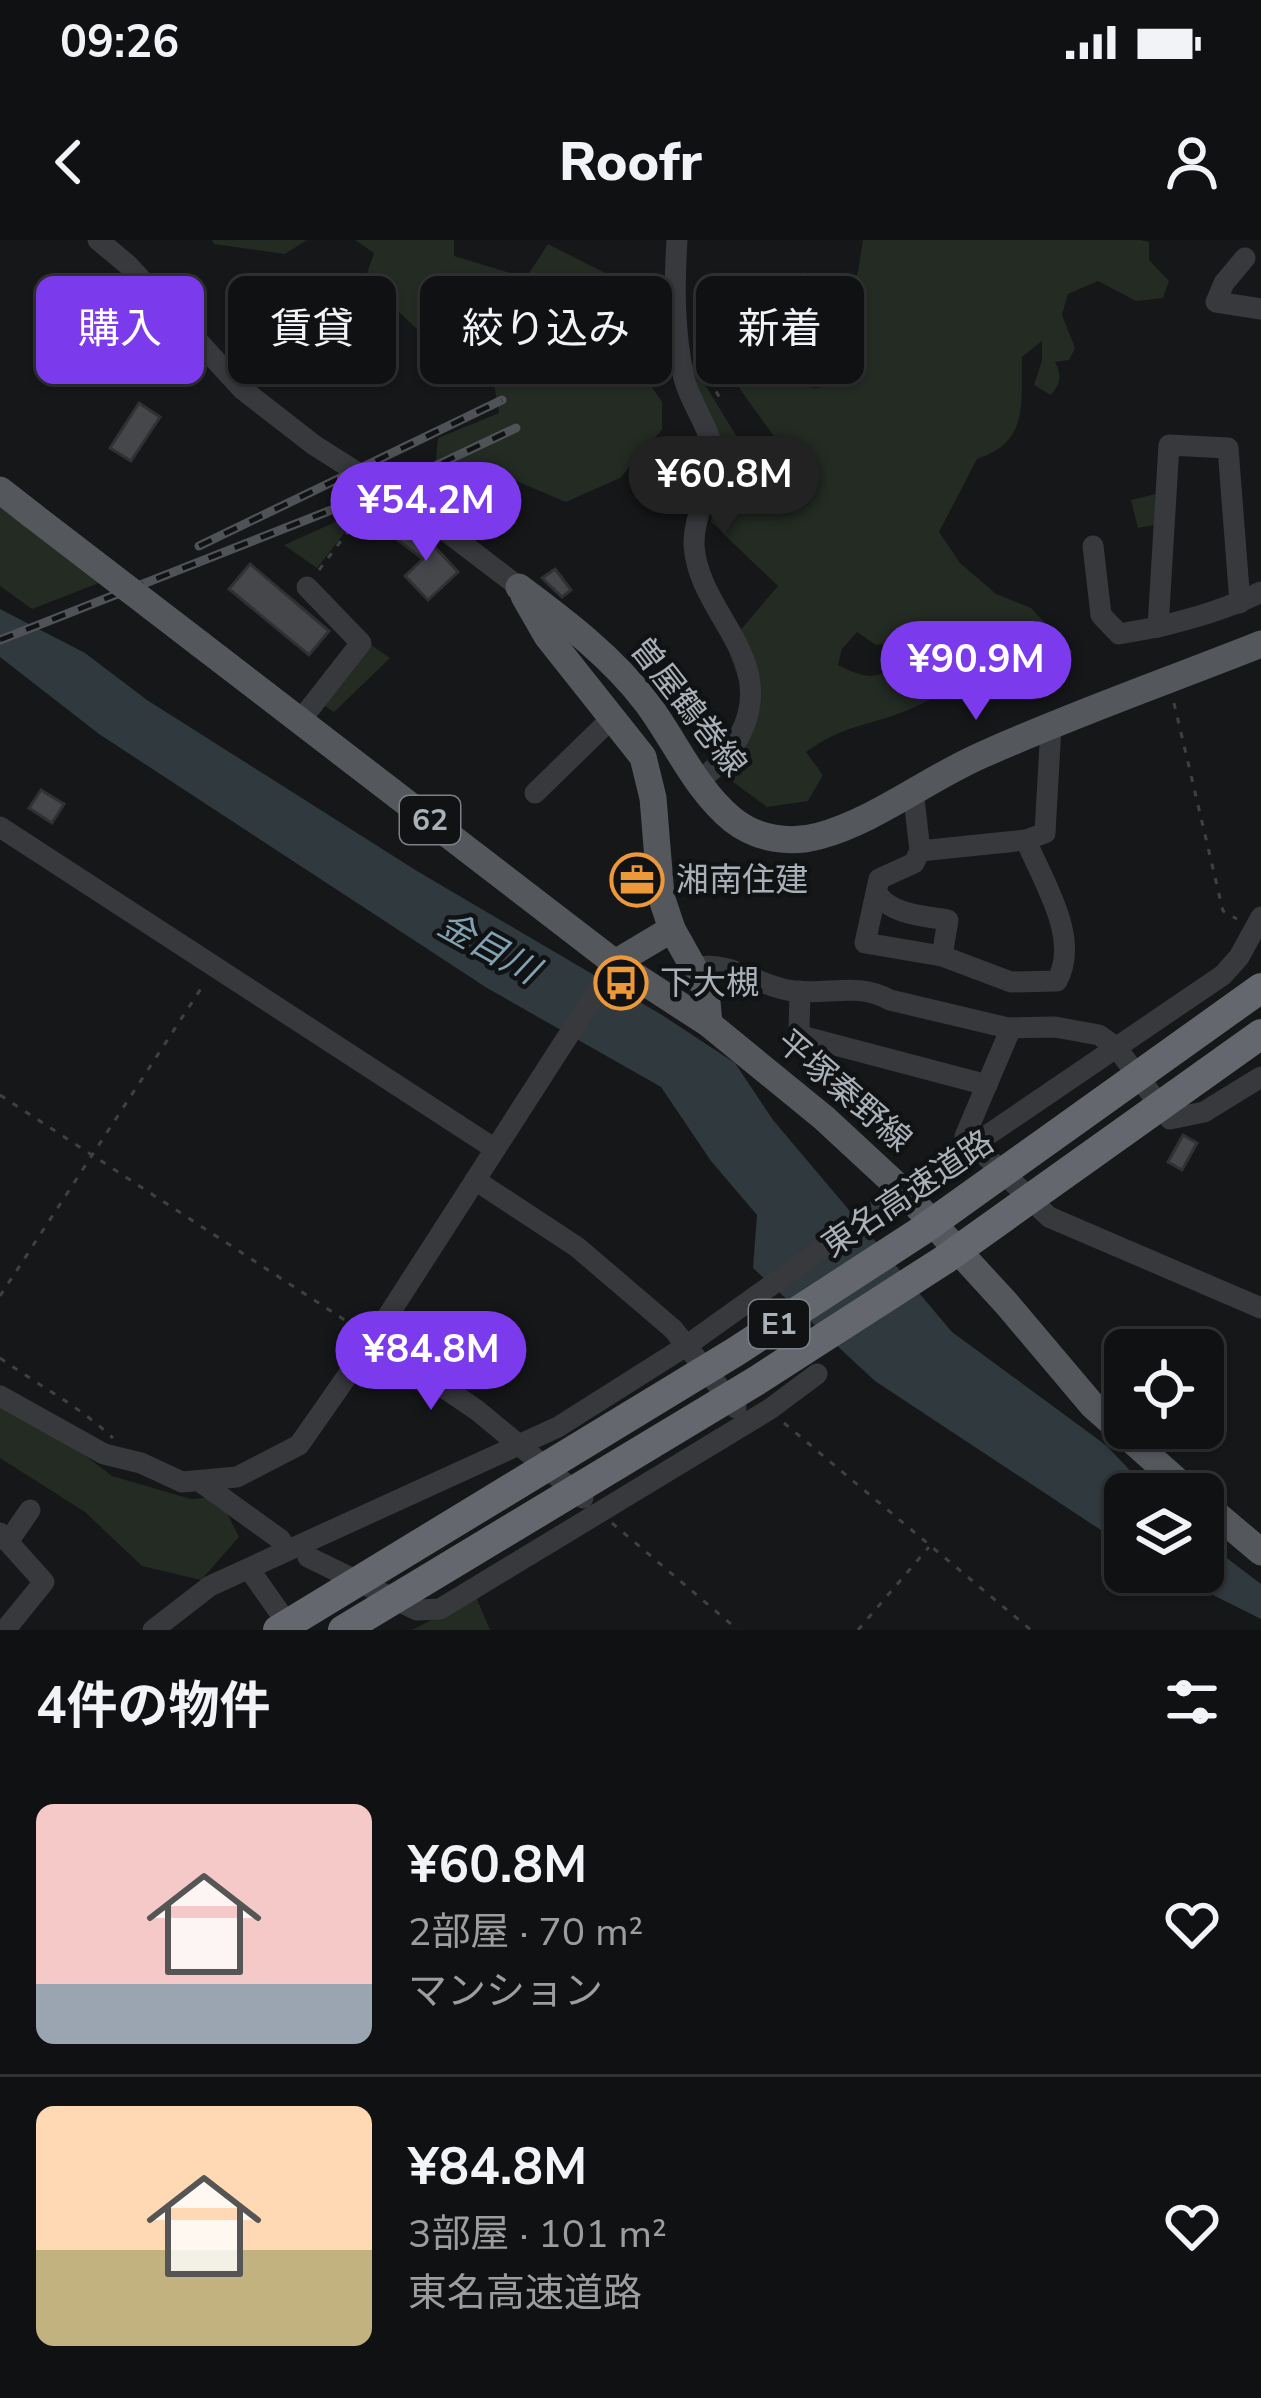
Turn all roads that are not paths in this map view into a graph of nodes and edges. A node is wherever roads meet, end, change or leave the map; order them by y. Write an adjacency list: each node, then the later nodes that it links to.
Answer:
1 (98, 240): 8 (street)
2 (677, 240): 16 (street)
3 (1245, 258): 4 (street)
4 (1261, 309)
5 (0, 490): 14 (main road, 平塚秦野線 / 62, bridge)
6 (1093, 545): 11 (street)
7 (307, 587): 14 (street)
8 (519, 587): 13 (main road, 曽屋鶴巻線); 16 (main road, 曽屋鶴巻線)
9 (1261, 592): 10 (street)
10 (1240, 603): 11 (street); 11 (street)
11 (1158, 626)
12 (1261, 644): 15 (main road, 曽屋鶴巻線)
13 (613, 717): 18 (street); 24 (main road, 曽屋鶴巻線)
14 (301, 721): 26 (main road, 平塚秦野線 / 62)
15 (1051, 726): 17 (main road, 曽屋鶴巻線); 20 (street)
16 (697, 781): 17 (main road, 曽屋鶴巻線)
17 (914, 790): 21 (street)
18 (535, 793)
19 (0, 826): 39 (street)
20 (1025, 840): 21 (street); 25 (street)
21 (920, 851): 22 (street)
22 (878, 895): 25 (street); 25 (street)
23 (1258, 923): 33 (street)
24 (672, 929): 26 (main road); 27 (main road, 曽屋鶴巻線)
25 (943, 956)
26 (614, 967): 30 (main road, 平塚秦野線 / 62); 39 (street)
27 (694, 968): 29 (street); 30 (main road, 曽屋鶴巻線)
28 (1261, 988): 61 (highway, 東名高速道路 / E1, bridge)
29 (800, 991): 31 (street); 35 (street)
30 (709, 1024): 41 (main road, 平塚秦野線 / 62)
31 (1011, 1028): 33 (street); 35 (street)
32 (1261, 1034): 63 (highway, E1, bridge)
33 (1116, 1047): 36 (street); 38 (street)
34 (1261, 1077): 36 (street)
35 (987, 1085): 38 (street)
36 (1236, 1092): 37 (street)
37 (1261, 1104)
38 (974, 1146): 41 (street); 42 (street)
39 (495, 1149): 40 (street)
40 (475, 1180): 43 (street); 44 (street)
41 (905, 1193): 44 (street); 49 (main road, 平塚秦野線 / 62)
42 (1261, 1308)
43 (373, 1339): 48 (street); 50 (street)
44 (686, 1346): 47 (street); 48 (street)
45 (817, 1374): 47 (street)
46 (0, 1396): 50 (street)
47 (748, 1422): 52 (street)
48 (521, 1445): 52 (street); 58 (street)
49 (1168, 1473)
50 (202, 1483): 55 (street)
51 (30, 1510): 54 (street)
52 (597, 1510): 57 (street)
53 (1224, 1521): 56 (main road)
54 (4, 1537): 59 (street)
55 (280, 1540)
56 (1261, 1552)
57 (308, 1557)
58 (249, 1569): 60 (street); 62 (street)
59 (5, 1630)
60 (153, 1630)
61 (278, 1630)
62 (292, 1630)
63 (344, 1630)

